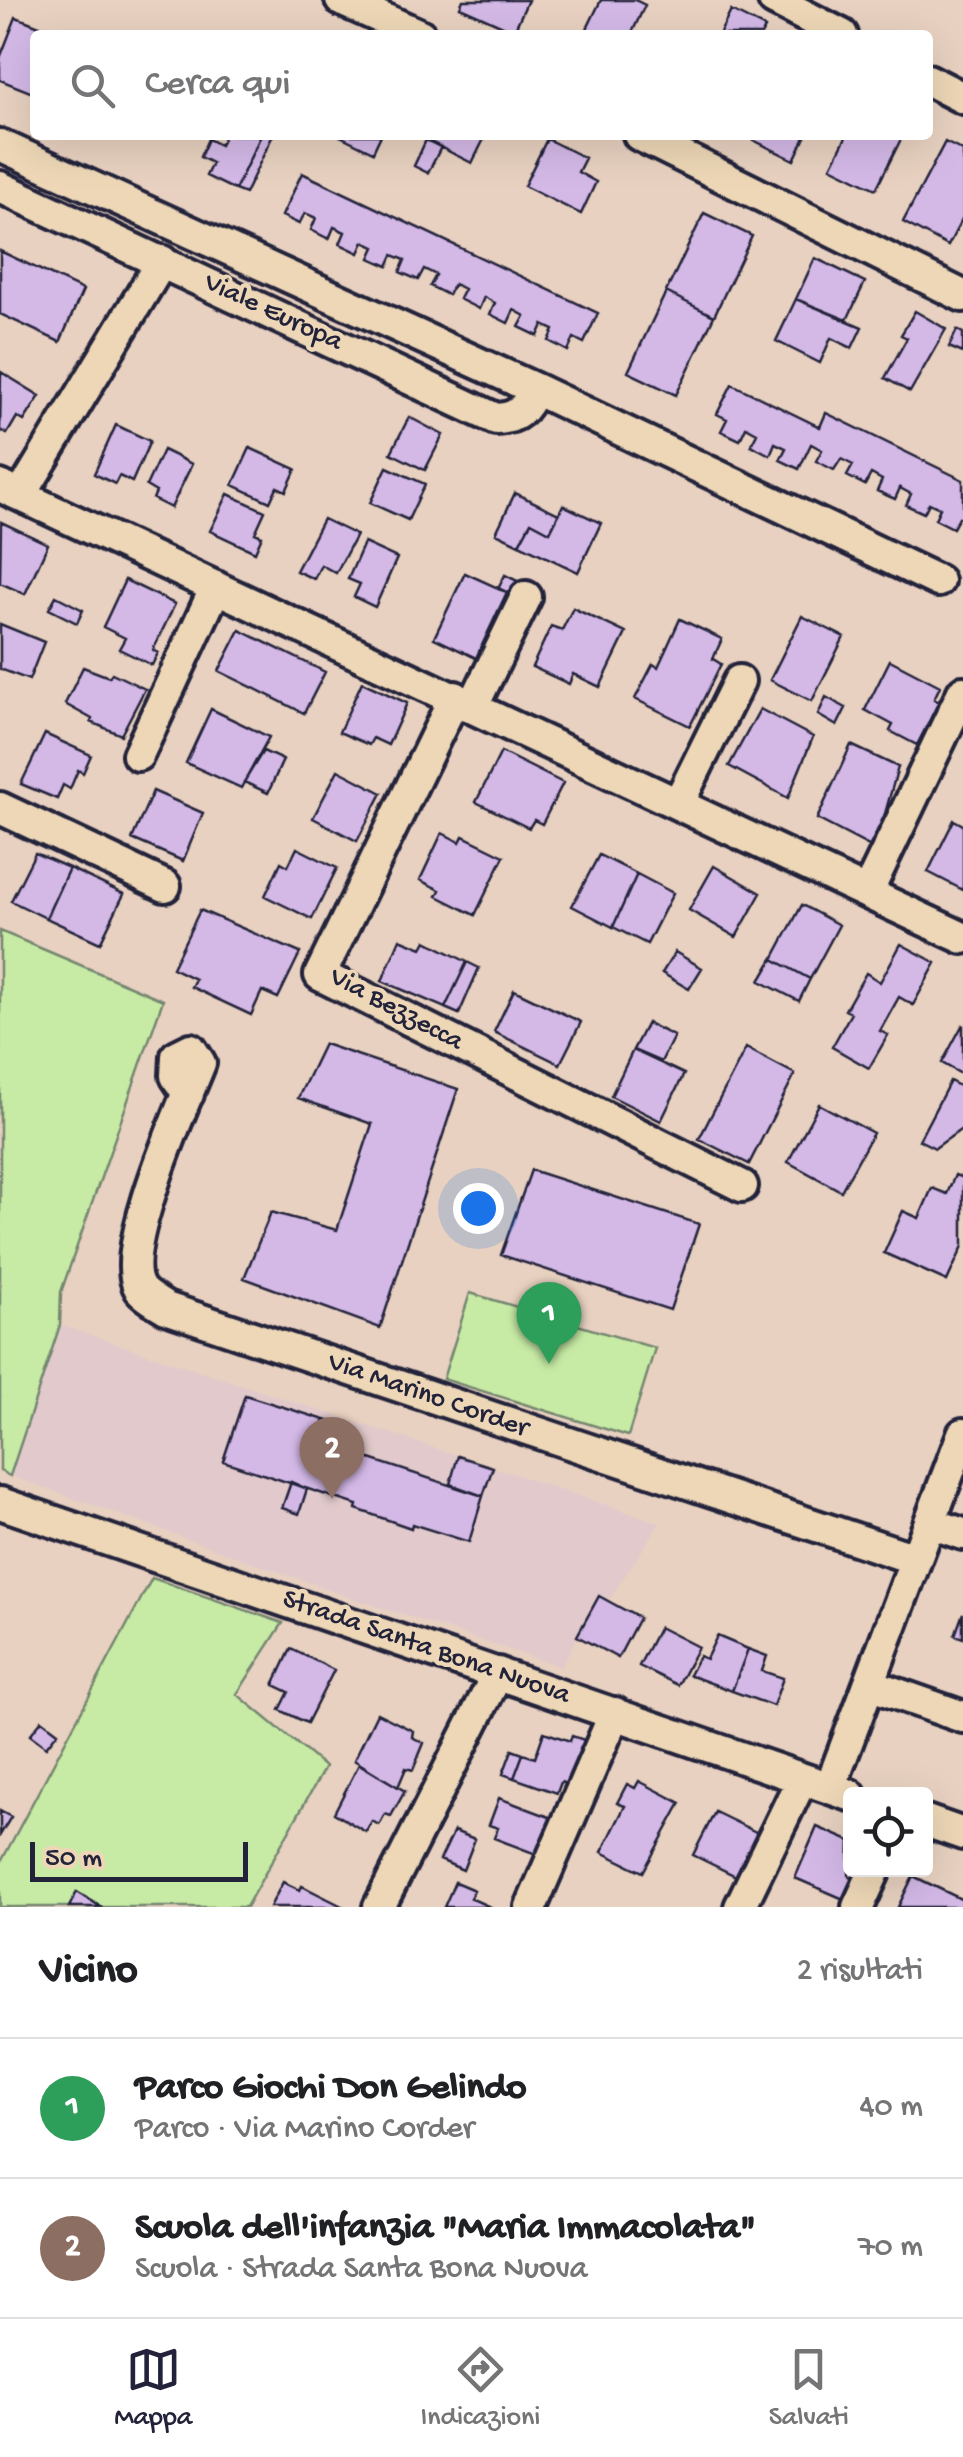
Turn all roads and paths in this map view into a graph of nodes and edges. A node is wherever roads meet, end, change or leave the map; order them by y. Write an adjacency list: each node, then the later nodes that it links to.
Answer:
1 (342, 0): 3 (street)
2 (774, 0): 4 (street)
3 (409, 30)
4 (832, 30)
5 (933, 83): 6 (street)
6 (963, 98)
7 (649, 140): 11 (street)
8 (0, 146): 12 (street, Viale Europa)
9 (0, 188): 10 (street, Viale Europa)
10 (162, 261): 12 (street, Viale Europa); 13 (street)
11 (963, 296)
12 (535, 389): 14 (street, Viale Europa)
13 (10, 490): 15 (street)
14 (938, 581)
15 (216, 586): 19 (street); 20 (street)
16 (526, 597): 19 (street, Via Bezzecca)
17 (739, 681): 21 (street)
18 (963, 692): 24 (street)
19 (464, 702): 21 (street); 27 (street, Via Bezzecca)
20 (138, 755)
21 (678, 804): 24 (street)
22 (0, 808): 23 (street)
23 (165, 886)
24 (866, 893): 25 (street)
25 (963, 938)
26 (188, 1094): 32 (street, Via Marino Corder)
27 (742, 1186)
28 (963, 1434): 30 (street)
29 (0, 1503): 33 (street, Strada Santa Bona Nuova)
30 (930, 1523): 31 (street); 32 (street)
31 (963, 1534)
32 (915, 1559): 34 (street)
33 (498, 1672): 35 (street, Strada Santa Bona Nuova); 41 (street)
34 (869, 1684): 36 (street); 37 (street)
35 (614, 1713): 37 (street, Strada Santa Bona Nuova); 42 (street)
36 (963, 1716)
37 (827, 1788): 43 (street)
38 (933, 1824): 39 (street)
39 (963, 1834)
40 (872, 1877): 44 (street)
41 (379, 1907)
42 (531, 1907)
43 (740, 1907)
44 (858, 1907)

